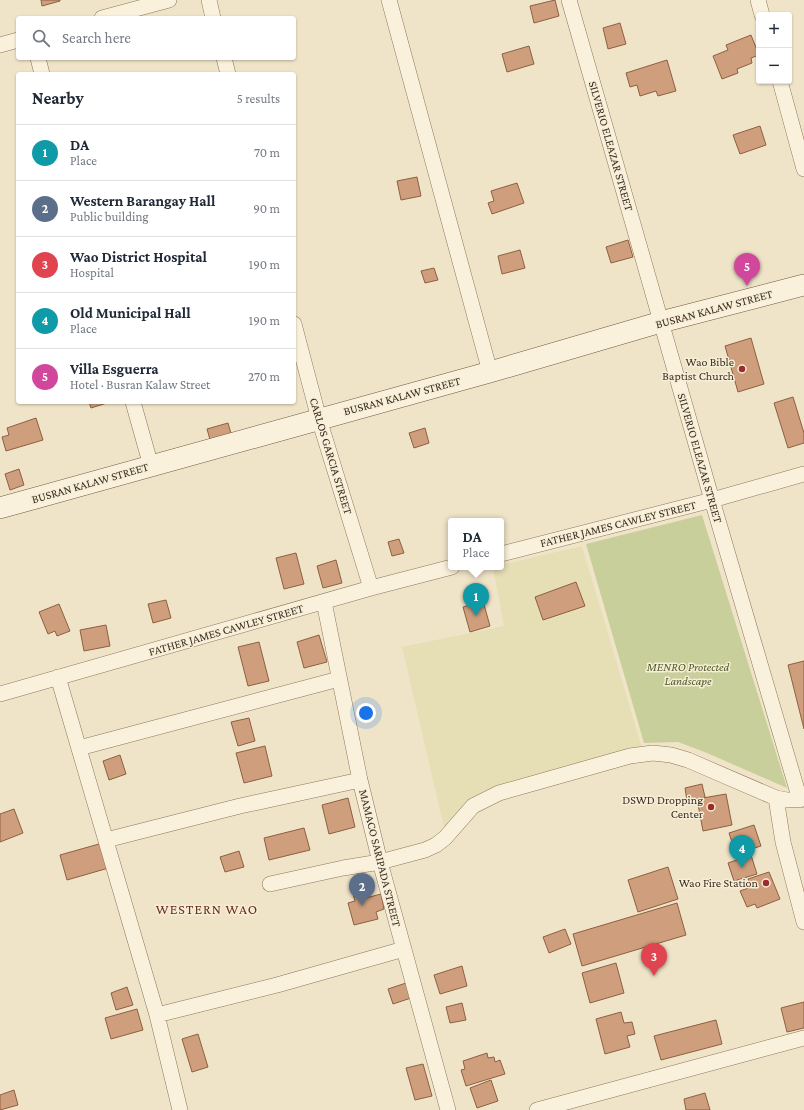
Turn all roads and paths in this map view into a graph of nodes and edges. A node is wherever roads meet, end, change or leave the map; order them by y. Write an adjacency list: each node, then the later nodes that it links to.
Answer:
1 (169, 0): 7 (street)
2 (208, 0): 8 (street)
3 (389, 0): 20 (street)
4 (569, 0): 18 (street, SILVERIO ELEAZAR STREET)
5 (758, 0): 6 (street)
6 (761, 12)
7 (109, 16)
8 (212, 16)
9 (16, 41): 10 (street)
10 (0, 45)
11 (38, 60): 13 (street)
12 (224, 60): 14 (street)
13 (42, 72)
14 (228, 72)
15 (781, 84): 16 (street)
16 (804, 169)
17 (804, 285): 18 (street, BUSRAN KALAW STREET)
18 (661, 322): 20 (street, BUSRAN KALAW STREET); 25 (street, SILVERIO ELEAZAR STREET)
19 (296, 332): 22 (street, CARLOS GARCIA STREET)
20 (490, 372): 22 (street, BUSRAN KALAW STREET)
21 (134, 404): 23 (street)
22 (319, 419): 23 (street, BUSRAN KALAW STREET); 29 (street, CARLOS GARCIA STREET)
23 (151, 466): 26 (street, BUSRAN KALAW STREET)
24 (804, 474): 25 (street, FATHER JAMES CAWLEY STREET)
25 (712, 500): 27 (street, FATHER JAMES CAWLEY STREET); 37 (street, SILVERIO ELEAZAR STREET)
26 (0, 508)
27 (504, 553)
28 (448, 568): 29 (street, FATHER JAMES CAWLEY STREET)
29 (371, 588): 30 (street, FATHER JAMES CAWLEY STREET)
30 (324, 602): 31 (street, FATHER JAMES CAWLEY STREET); 32 (street, MAMACO SARIPADA STREET)
31 (58, 677): 33 (street, FATHER JAMES CAWLEY STREET); 34 (street)
32 (339, 678): 34 (street); 35 (street, MAMACO SARIPADA STREET)
33 (0, 694)
34 (79, 748): 38 (street)
35 (360, 780): 38 (street); 39 (street, MAMACO SARIPADA STREET)
36 (776, 798): 37 (street); 39 (street); 41 (street)
37 (802, 799)
38 (106, 840): 44 (street)
39 (380, 862): 40 (street); 43 (street, MAMACO SARIPADA STREET)
40 (270, 884)
41 (801, 900): 42 (street)
42 (804, 922)
43 (404, 949): 44 (street); 47 (street, MAMACO SARIPADA STREET)
44 (157, 1015): 46 (street)
45 (804, 1038): 48 (street)
46 (180, 1110)
47 (448, 1110)
48 (538, 1110)

